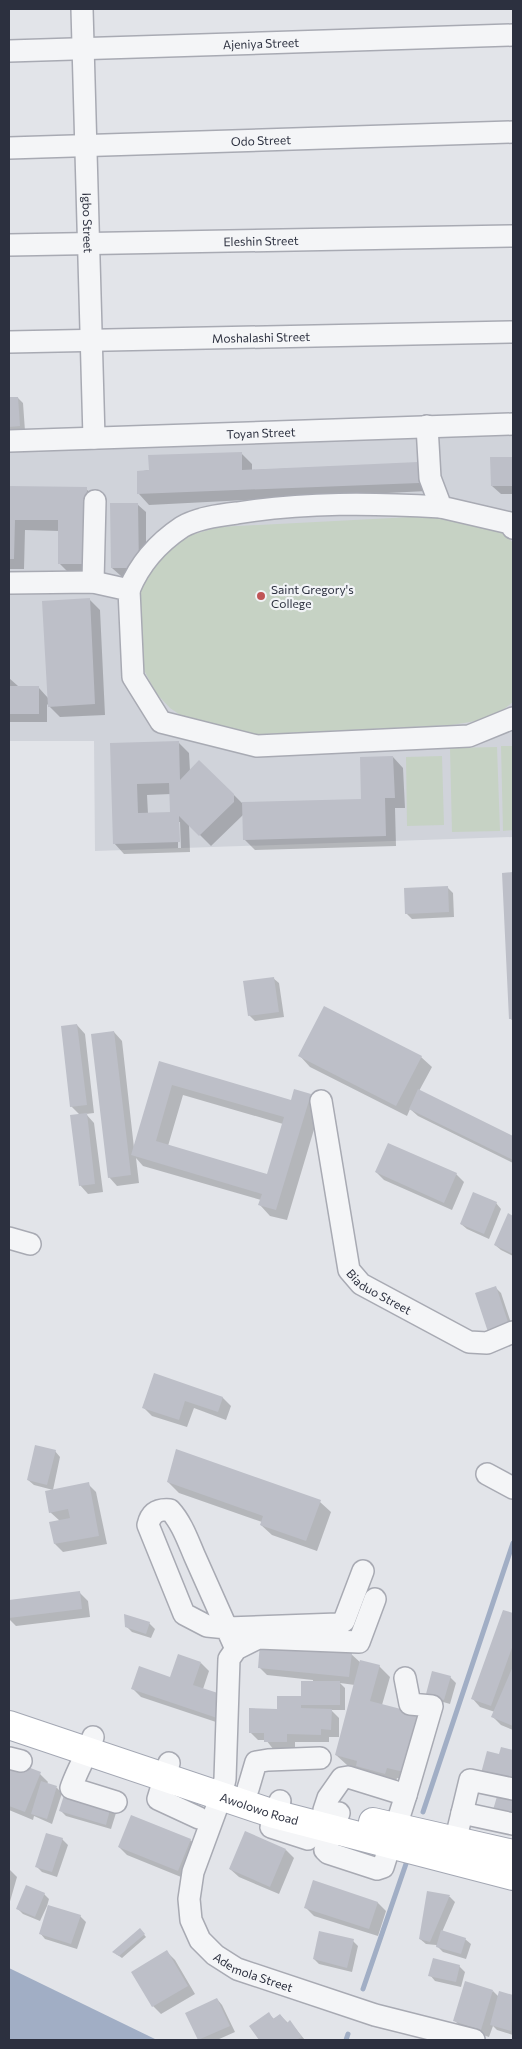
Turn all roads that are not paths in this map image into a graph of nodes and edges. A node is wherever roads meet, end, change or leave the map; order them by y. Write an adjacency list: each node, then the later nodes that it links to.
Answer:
1 (82, 9): 3 (street, Igbo Street)
2 (513, 35): 3 (street, Ajeniya Street)
3 (83, 49): 4 (street, Ajeniya Street); 6 (street, Igbo Street)
4 (9, 51)
5 (513, 132): 6 (street, Odo Street)
6 (86, 146): 7 (street, Odo Street); 9 (street, Igbo Street)
7 (9, 148)
8 (513, 236): 9 (street, Eleshin Street)
9 (89, 242): 10 (street, Eleshin Street); 12 (street, Igbo Street)
10 (9, 245)
11 (513, 332): 12 (street, Moshalashi Street)
12 (92, 339): 13 (street, Moshalashi Street); 16 (street, Igbo Street)
13 (9, 342)
14 (513, 424): 15 (street, Toyan Street)
15 (427, 426): 16 (street, Toyan Street); 19 (street)
16 (94, 438): 17 (street, Toyan Street)
17 (9, 440)
18 (95, 501): 21 (street)
19 (442, 507): 20 (street); 23 (street)
20 (513, 528)
21 (93, 582): 22 (street); 23 (street)
22 (9, 583)
23 (129, 590): 24 (street)
24 (513, 718)
25 (321, 1101): 28 (street, Biaduo Street)
26 (9, 1238): 27 (street)
27 (30, 1244)
28 (513, 1332)
29 (487, 1474): 30 (street)
30 (513, 1488)
31 (363, 1571): 33 (street)
32 (375, 1598): 34 (street)
33 (227, 1628): 33 (street); 34 (street)
34 (236, 1649): 42 (street)
35 (405, 1678): 44 (street)
36 (9, 1708): 38 (main road, Awolowo Road)
37 (9, 1725): 38 (main road, Awolowo Road)
38 (91, 1745): 40 (main road, Awolowo Road); 45 (street)
39 (320, 1758): 42 (street, Ademola Street)
40 (166, 1770): 42 (main road, Awolowo Road); 49 (street)
41 (492, 1784): 43 (street); 46 (street); 51 (street)
42 (231, 1788): 47 (main road, Awolowo Road); 58 (street, Ademola Street)
43 (513, 1789)
44 (406, 1795): 50 (street); 53 (street)
45 (116, 1802)
46 (462, 1813): 51 (street); 55 (street)
47 (275, 1814): 48 (street); 50 (main road, Awolowo Road); 54 (street)
48 (241, 1817)
49 (199, 1818)
50 (332, 1818): 53 (main road, Awolowo Road)
51 (485, 1818): 52 (street)
52 (513, 1824)
53 (392, 1837): 55 (main road, Awolowo Road); 57 (main road, Awolowo Road)
54 (308, 1840)
55 (455, 1842): 56 (main road, Awolowo Road)
56 (513, 1854)
57 (513, 1876)
58 (474, 2040)

